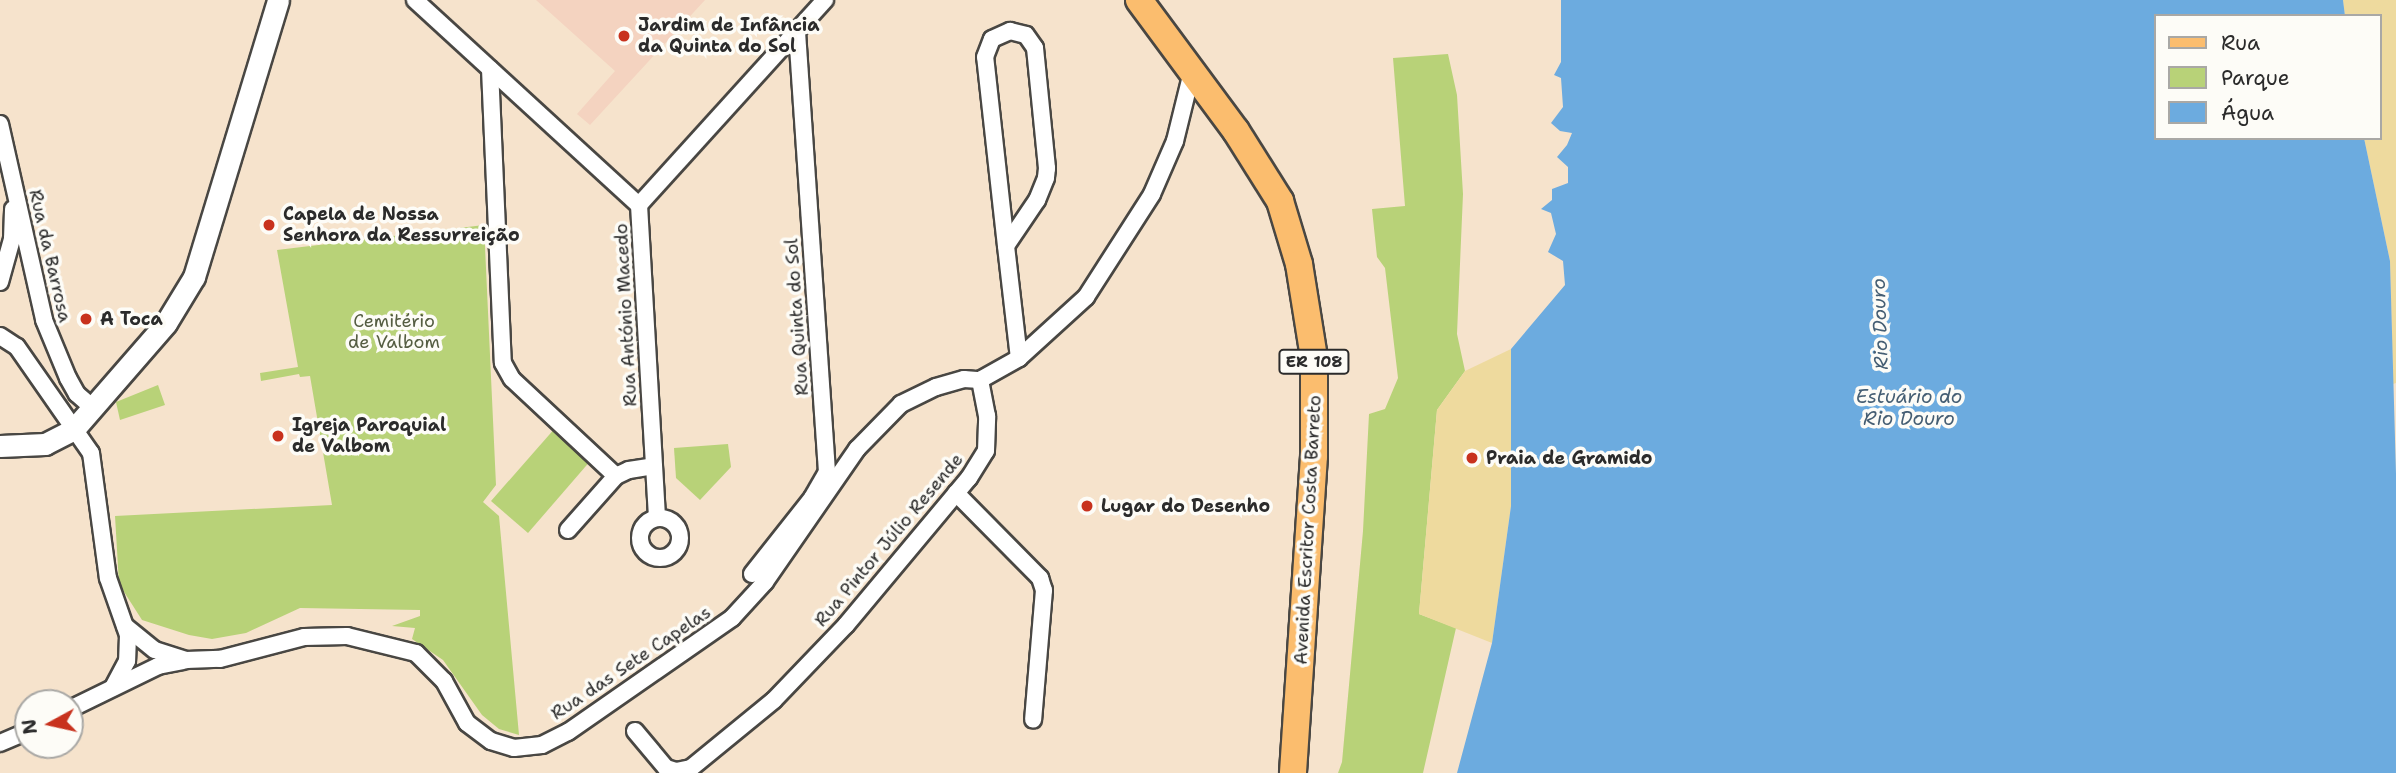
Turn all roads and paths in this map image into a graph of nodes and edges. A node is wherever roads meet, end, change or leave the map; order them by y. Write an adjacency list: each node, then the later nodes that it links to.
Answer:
1 (278, 0): 16 (street)
2 (415, 0): 6 (street, Rua António Macedo)
3 (825, 0): 5 (street)
4 (1139, 0): 7 (main road, Avenida Escritor Costa Barreto / ER 108)
5 (797, 32): 10 (street); 24 (street, Rua Quinta do Sol)
6 (490, 69): 10 (street, Rua António Macedo); 20 (street)
7 (1192, 72): 14 (street); 31 (main road, Avenida Escritor Costa Barreto / ER 108)
8 (0, 124): 9 (street, Rua da Barrosa)
9 (13, 182): 12 (street, Rua da Barrosa); 16 (street, Rua da Barrosa)
10 (639, 205): 19 (street, Rua António Macedo)
11 (1006, 246): 11 (street); 14 (street)
12 (0, 282)
13 (0, 336): 17 (street)
14 (1018, 358): 15 (street)
15 (980, 380): 21 (street, Rua Pintor Júlio Resende); 26 (street, Rua das Sete Capelas)
16 (94, 408): 17 (street)
17 (74, 429): 18 (street); 25 (street)
18 (0, 446)
19 (654, 466): 20 (street); 22 (street, Rua António Macedo)
20 (616, 476): 23 (street)
21 (956, 493): 29 (street); 30 (street, Rua Pintor Júlio Resende)
22 (657, 517)
23 (568, 530)
24 (752, 574)
25 (124, 626): 26 (street, Rua das Sete Capelas); 27 (street)
26 (186, 660): 27 (street)
27 (113, 687): 28 (street)
28 (84, 702)
29 (1033, 720)
30 (635, 731)
31 (1293, 773)

